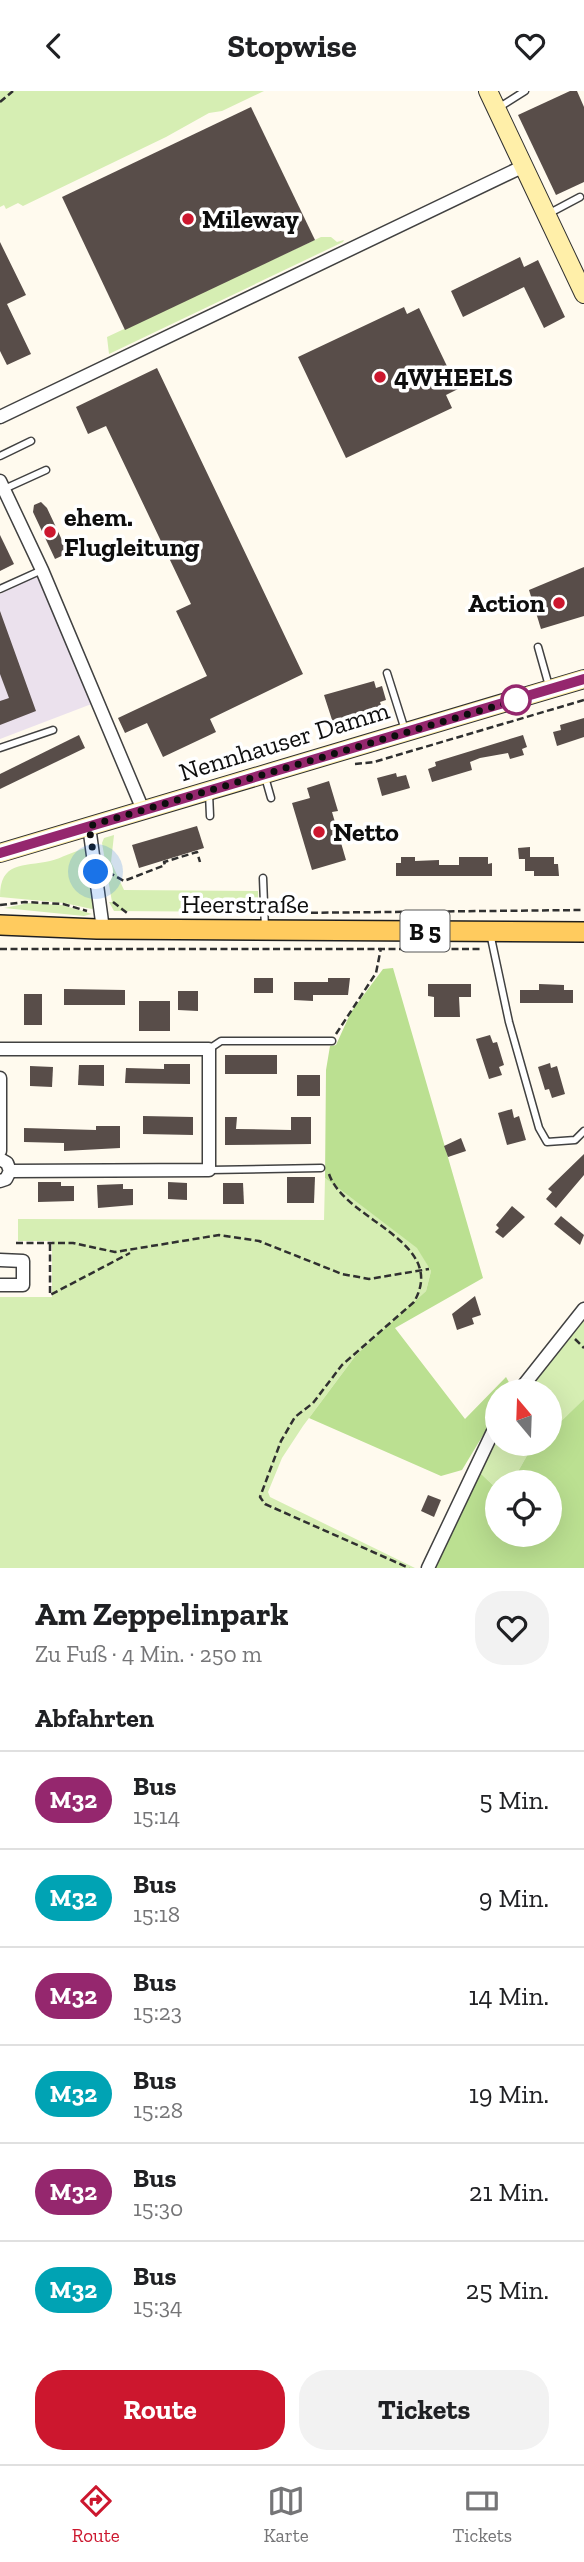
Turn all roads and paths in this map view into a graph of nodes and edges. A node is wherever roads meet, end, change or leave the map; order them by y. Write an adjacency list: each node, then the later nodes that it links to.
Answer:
1 (13, 91): 4 (path)
2 (488, 91): 5 (main road)
3 (526, 91): 5 (lane)
4 (0, 102)
5 (497, 110): 6 (main road)
6 (524, 166): 8 (main road); 10 (street)
7 (580, 197): 8 (lane)
8 (547, 215): 9 (main road)
9 (584, 294)
10 (0, 417)
11 (32, 441): 12 (lane)
12 (0, 456)
13 (46, 470): 14 (lane)
14 (1, 487): 15 (street)
15 (41, 570): 16 (lane); 27 (street)
16 (0, 589)
17 (538, 647): 20 (lane)
18 (387, 673): 22 (lane)
19 (584, 679): 20 (main road, Nennhauser Damm)
20 (550, 689): 22 (main road, Nennhauser Damm)
21 (52, 730): 23 (lane)
22 (405, 732): 24 (main road, Nennhauser Damm)
23 (0, 748)
24 (264, 775): 25 (main road, Nennhauser Damm); 26 (lane)
25 (209, 791): 27 (main road, Nennhauser Damm); 28 (lane)
26 (271, 798)
27 (143, 810): 29 (main road, Nennhauser Damm)
28 (210, 816)
29 (89, 826): 30 (main road, Nennhauser Damm); 37 (street)
30 (0, 853)
31 (200, 862): 32 (path)
32 (105, 870)
33 (263, 878): 38 (lane)
34 (111, 900): 37 (path)
35 (0, 905): 37 (path)
36 (584, 910): 38 (path)
37 (103, 921): 38 (main road, Heerstraße / B 5); 39 (main road, Heerstraße / B 5)
38 (265, 922): 41 (main road, Heerstraße / B 5)
39 (0, 925)
40 (584, 932): 41 (main road, Heerstraße / B 5)
41 (490, 940): 43 (path); 48 (lane)
42 (0, 949): 43 (path)
43 (381, 949): 44 (path)
44 (332, 1041): 46 (lane)
45 (0, 1049): 46 (street)
46 (209, 1049): 52 (street)
47 (0, 1078): 49 (street)
48 (584, 1131)
49 (0, 1151)
50 (0, 1159): 53 (street)
51 (324, 1169): 52 (lane); 60 (path)
52 (209, 1170): 53 (street)
53 (10, 1171): 54 (street)
54 (0, 1181)
55 (16, 1243): 56 (path)
56 (50, 1243): 57 (path); 57 (path)
57 (133, 1251): 60 (path)
58 (0, 1260): 61 (street)
59 (429, 1269): 60 (path)
60 (422, 1271): 65 (path)
61 (0, 1285)
62 (584, 1309): 63 (street)
63 (529, 1379)
64 (485, 1443): 66 (street)
65 (409, 1568)
66 (428, 1568)

